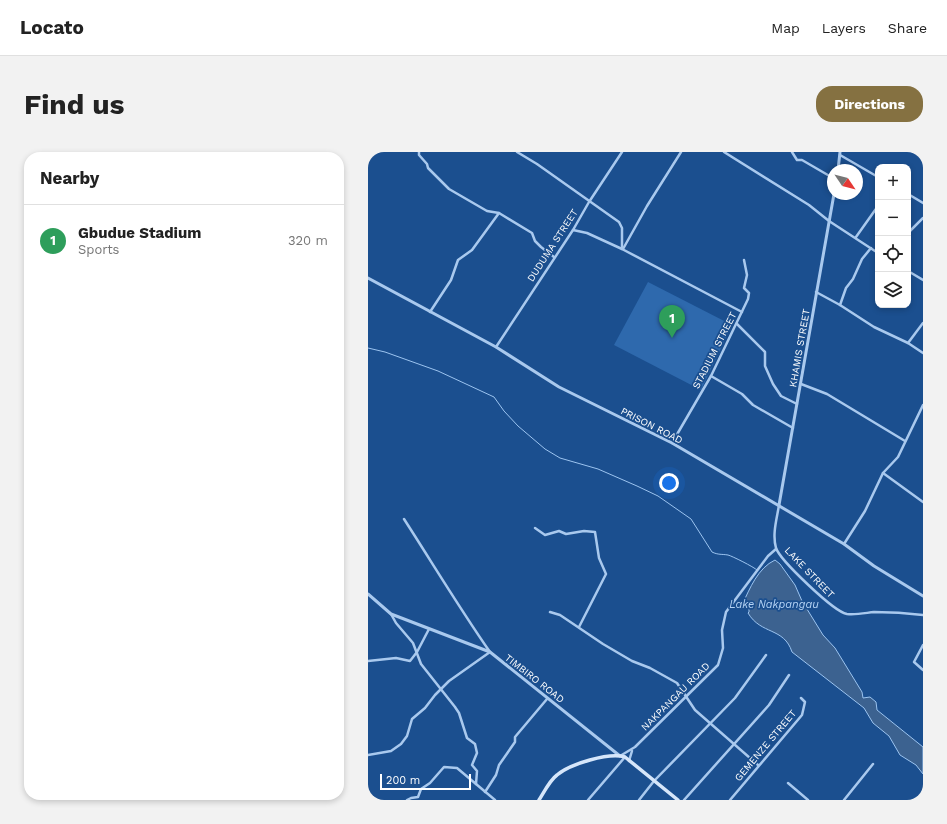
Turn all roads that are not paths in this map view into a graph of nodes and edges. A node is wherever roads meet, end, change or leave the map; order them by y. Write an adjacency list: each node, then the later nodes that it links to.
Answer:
1 (419, 152): 16 (street)
2 (516, 152): 13 (street)
3 (622, 152): 13 (street, DUDUMA STREET)
4 (681, 152): 23 (street)
5 (724, 152): 18 (street)
6 (792, 152): 9 (street)
7 (840, 154): 8 (street); 10 (street)
8 (839, 164)
9 (827, 175)
10 (875, 175)
11 (911, 196): 14 (street)
12 (833, 200): 18 (street, KHAMIS STREET)
13 (589, 202): 19 (street, DUDUMA STREET); 23 (street)
14 (923, 203)
15 (875, 210): 21 (street)
16 (499, 213): 25 (street); 32 (street)
17 (923, 218): 20 (street)
18 (829, 221): 21 (street); 30 (street, KHAMIS STREET)
19 (573, 230): 23 (street); 25 (street, DUDUMA STREET)
20 (911, 231)
21 (856, 237): 22 (street)
22 (871, 248): 24 (street); 31 (street)
23 (622, 249): 33 (street)
24 (875, 250)
25 (554, 257): 37 (street, DUDUMA STREET)
26 (744, 260): 33 (street, STADIUM STREET)
27 (910, 272): 29 (street)
28 (368, 278): 32 (street, PRISON ROAD)
29 (923, 280)
30 (816, 292): 31 (street); 40 (street, KHAMIS STREET)
31 (840, 305): 36 (street)
32 (430, 312): 37 (street, PRISON ROAD)
33 (742, 312): 35 (street, STADIUM STREET)
34 (923, 323): 36 (street)
35 (737, 324): 39 (street, STADIUM STREET); 41 (street)
36 (908, 343): 38 (street)
37 (496, 347): 45 (street, PRISON ROAD)
38 (923, 353)
39 (711, 376): 43 (street); 45 (street, STADIUM STREET)
40 (801, 384): 41 (street, KHAMIS STREET); 44 (street)
41 (797, 405): 43 (street, KHAMIS STREET)
42 (923, 405): 44 (street)
43 (793, 428): 48 (street, KHAMIS STREET)
44 (905, 441): 46 (street)
45 (672, 443): 48 (street, PRISON ROAD)
46 (883, 473): 47 (street); 51 (street)
47 (923, 502)
48 (779, 505): 51 (street, PRISON ROAD); 52 (street, LAKE STREET)
49 (404, 519): 62 (street)
50 (535, 528): 58 (street)
51 (844, 544): 54 (street, PRISON ROAD)
52 (776, 549): 57 (street, LAKE STREET); 68 (street, NAKPANGAU ROAD)
53 (368, 594): 56 (street, TIMBIRO ROAD)
54 (923, 596)
55 (550, 612): 58 (street)
56 (391, 614): 59 (street, TIMBIRO ROAD); 61 (street)
57 (923, 615)
58 (579, 627): 68 (street)
59 (428, 629): 61 (street); 62 (street, TIMBIRO ROAD)
60 (923, 645): 65 (street)
61 (417, 652): 64 (street); 67 (street)
62 (490, 652): 67 (street); 70 (street, TIMBIRO ROAD)
63 (766, 655): 71 (street)
64 (368, 661)
65 (923, 670)
66 (789, 675): 72 (street)
67 (442, 689): 74 (street); 82 (street)
68 (685, 698): 71 (street); 73 (street, NAKPANGAU ROAD)
69 (801, 698): 79 (street, GEMENZE STREET)
70 (547, 699): 75 (street, TIMBIRO ROAD); 83 (street)
71 (709, 723): 72 (street); 80 (street)
72 (734, 743): 79 (street); 92 (street)
73 (632, 750): 75 (street, NAKPANGAU ROAD); 77 (street)
74 (368, 755)
75 (620, 756): 76 (main road, TIMBIRO ROAD); 88 (main road)
76 (625, 757): 77 (main road); 89 (street)
77 (629, 761): 80 (main road)
78 (872, 764): 95 (street)
79 (758, 765): 93 (street, GEMENZE STREET)
80 (654, 781): 90 (street); 91 (main road)
81 (788, 783): 94 (street)
82 (476, 784): 83 (street); 86 (street)
83 (485, 792): 87 (street)
84 (368, 795): 85 (street)
85 (374, 800)
86 (407, 800)
87 (495, 800)
88 (539, 800)
89 (588, 800)
90 (639, 800)
91 (678, 800)
92 (684, 800)
93 (730, 800)
94 (808, 800)
95 (844, 800)

